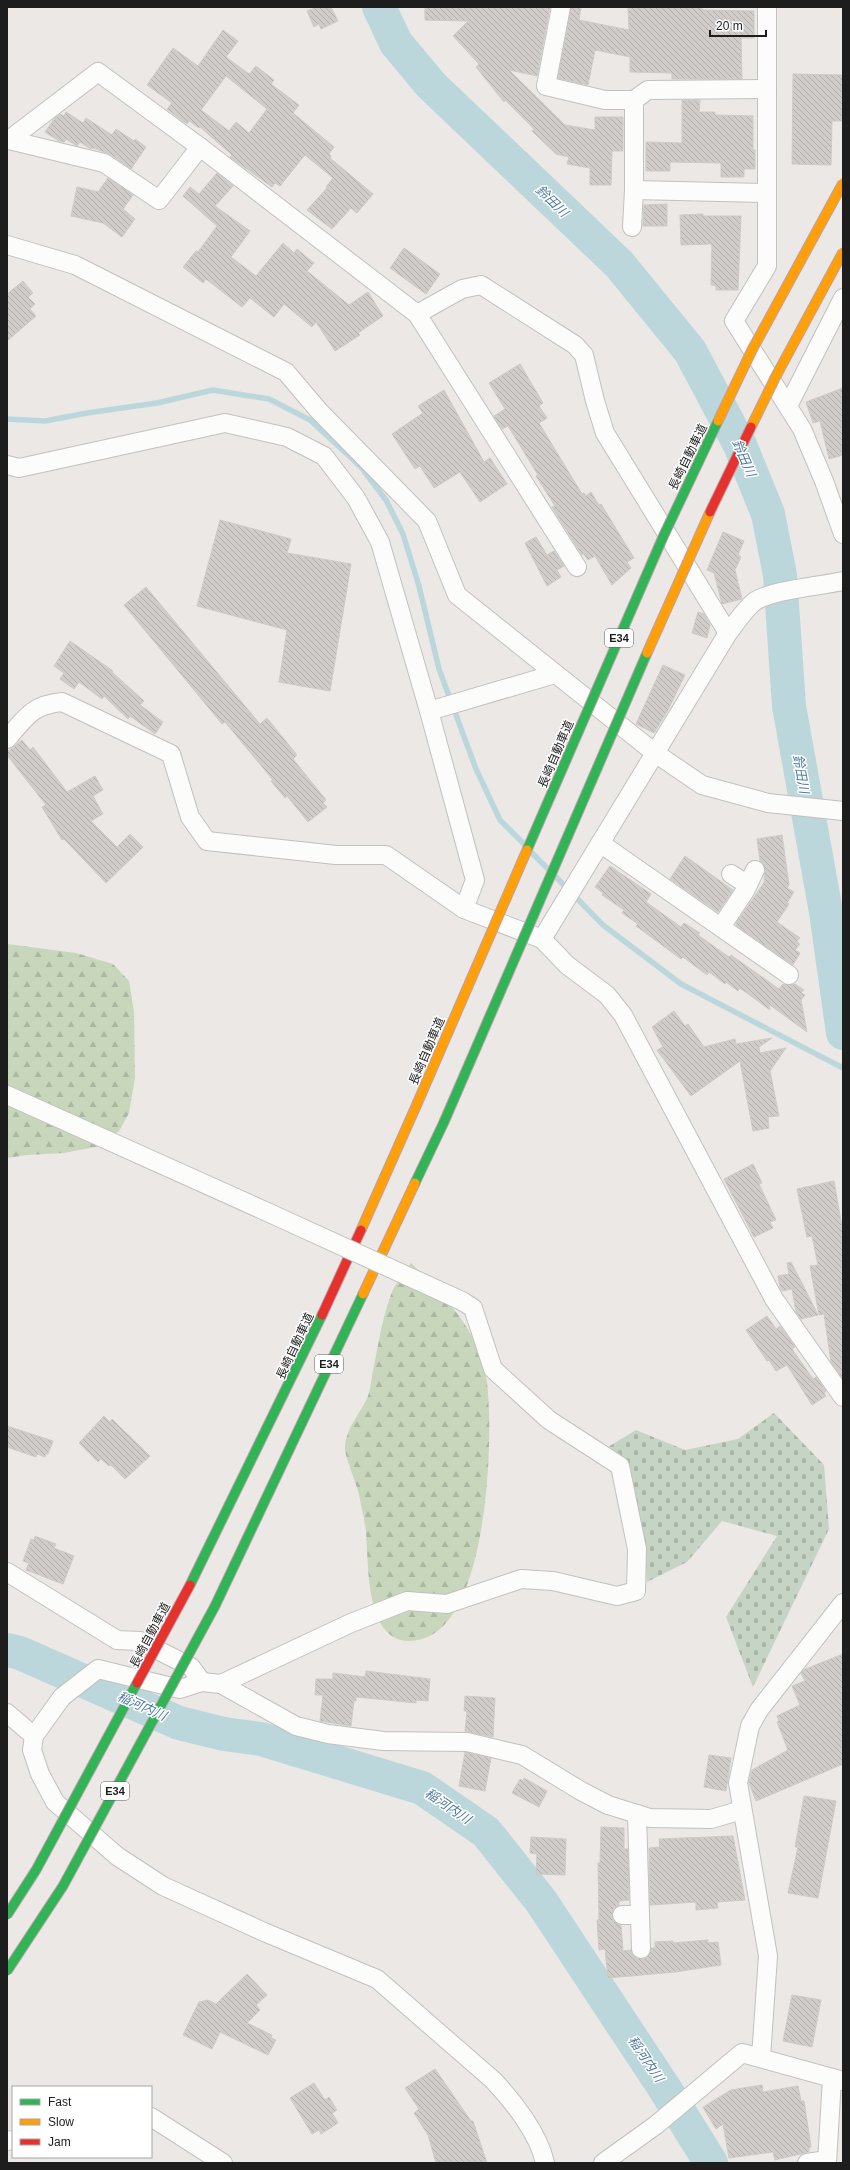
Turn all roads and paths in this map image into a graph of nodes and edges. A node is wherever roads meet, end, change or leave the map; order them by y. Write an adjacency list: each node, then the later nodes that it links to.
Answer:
1 (561, 7): 4 (street)
2 (767, 7): 3 (street)
3 (767, 89): 4 (street); 9 (street)
4 (634, 100): 8 (street)
5 (8, 140): 6 (street); 6 (street)
6 (200, 147): 14 (street)
7 (843, 183): 42 (highway, 長崎自動車道 / E34, bridge)
8 (634, 190): 9 (street); 10 (street)
9 (766, 193): 15 (street)
10 (632, 227)
11 (7, 245): 21 (street)
12 (843, 252): 44 (highway, E34, bridge)
13 (843, 298): 15 (street)
14 (417, 314): 18 (street); 20 (street)
15 (788, 406): 17 (street)
16 (7, 465): 22 (street)
17 (843, 532)
18 (578, 567)
19 (838, 582): 20 (street)
20 (728, 633): 24 (street)
21 (555, 674): 22 (street); 24 (street)
22 (435, 709): 28 (street)
23 (7, 739): 28 (street)
24 (655, 753): 25 (street); 26 (street)
25 (843, 810)
26 (600, 843): 29 (street); 30 (street)
27 (731, 874): 29 (street)
28 (464, 909): 30 (street)
29 (722, 927): 31 (street)
30 (542, 939): 33 (street)
31 (789, 975)
32 (7, 1095): 37 (street, bridge)
33 (843, 1397)
34 (7, 1572): 36 (street)
35 (843, 1603): 40 (street)
36 (202, 1682): 37 (street); 39 (street)
37 (221, 1684): 41 (street)
38 (7, 1713): 39 (street)
39 (34, 1736): 51 (street)
40 (742, 1810): 41 (street); 45 (street)
41 (637, 1814): 43 (street)
42 (7, 1915)
43 (641, 1949)
44 (7, 1971)
45 (761, 2057): 46 (street); 48 (street)
46 (838, 2079): 49 (street)
47 (152, 2118): 50 (street)
48 (628, 2155): 52 (street)
49 (827, 2161): 53 (street)
50 (223, 2163)
51 (545, 2163)
52 (602, 2163)
53 (807, 2163)

